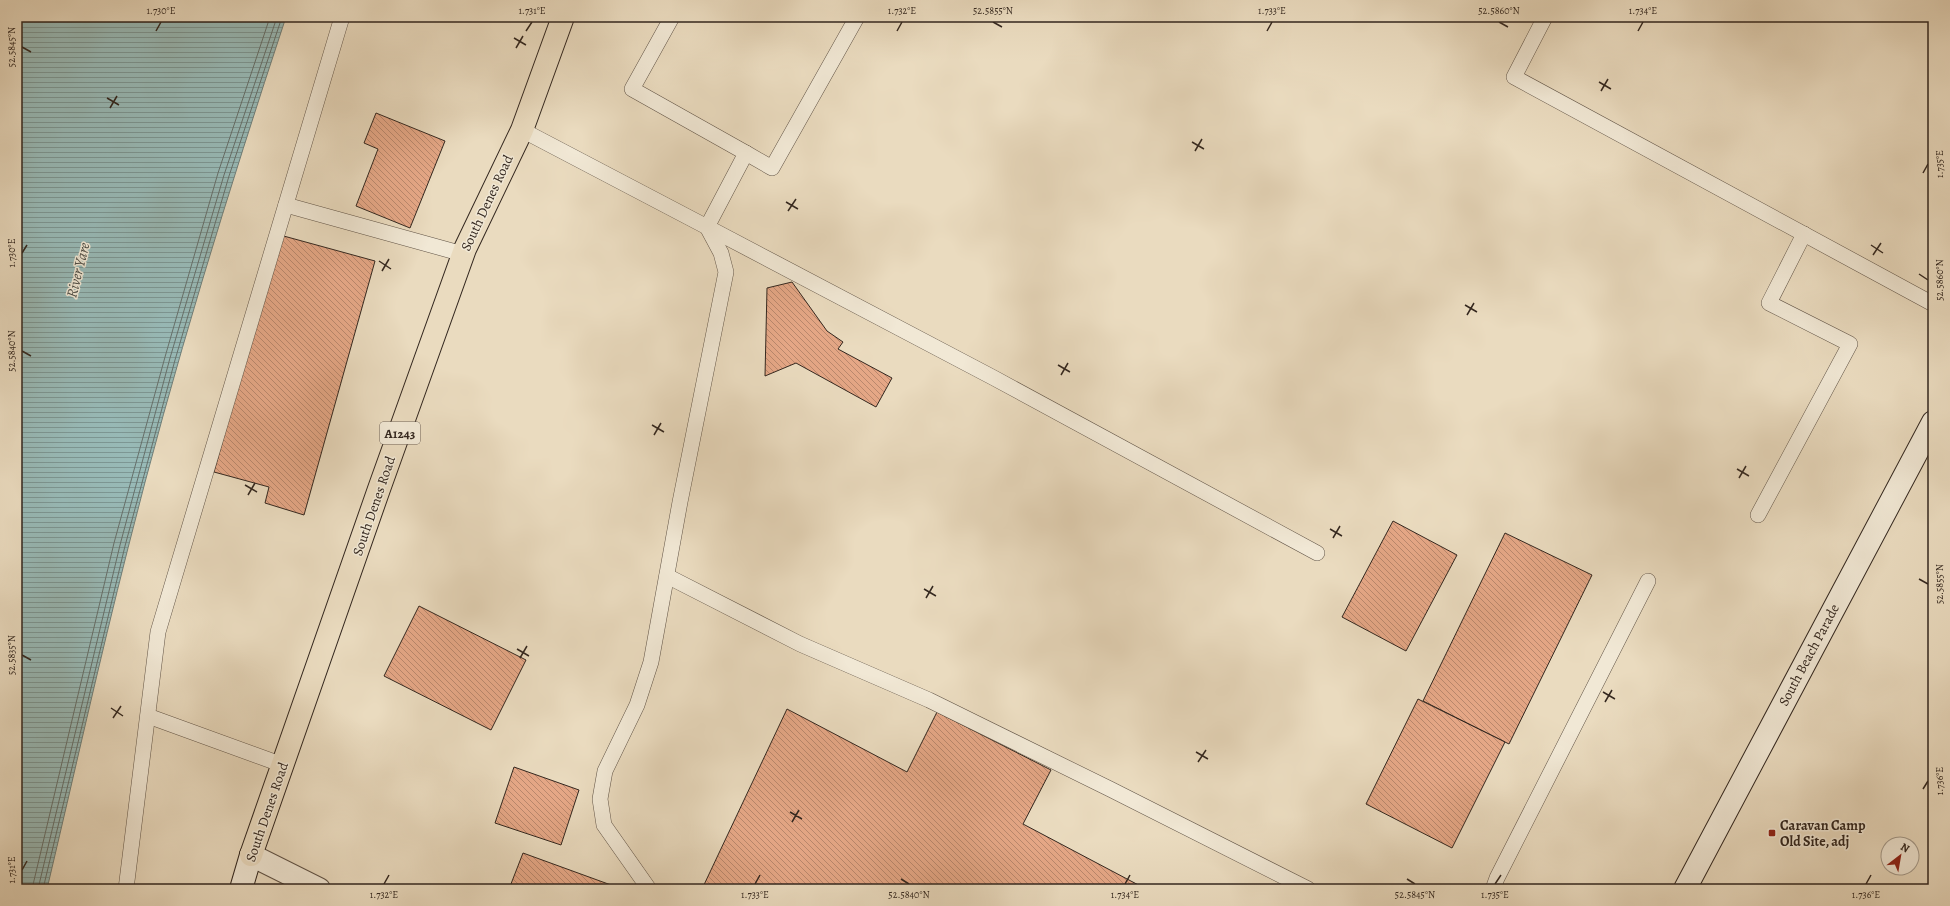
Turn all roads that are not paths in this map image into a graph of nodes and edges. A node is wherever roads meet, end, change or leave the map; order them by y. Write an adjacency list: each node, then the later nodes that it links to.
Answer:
1 (342, 17): 8 (lane)
2 (563, 17): 6 (main road, South Denes Road / A1243)
3 (672, 17): 7 (lane)
4 (857, 17): 7 (lane)
5 (1545, 17): 10 (lane)
6 (522, 130): 9 (lane); 11 (main road, South Denes Road / A1243)
7 (746, 154): 9 (lane)
8 (286, 205): 11 (lane); 18 (lane)
9 (707, 227): 15 (lane); 16 (lane)
10 (1804, 234): 12 (lane); 14 (lane)
11 (463, 254): 19 (main road, South Denes Road / A1243)
12 (1933, 304)
13 (1933, 422): 27 (street, South Beach Parade)
14 (1758, 515)
15 (1317, 553)
16 (667, 576): 24 (lane); 25 (lane)
17 (1648, 581): 26 (lane)
18 (148, 716): 19 (lane); 21 (lane)
19 (283, 765): 20 (main road, South Denes Road / A1243)
20 (251, 855): 22 (street, South Denes Road); 23 (street)
21 (126, 889)
22 (240, 889)
23 (319, 889)
24 (649, 889)
25 (1308, 889)
26 (1493, 889)
27 (1685, 889)

